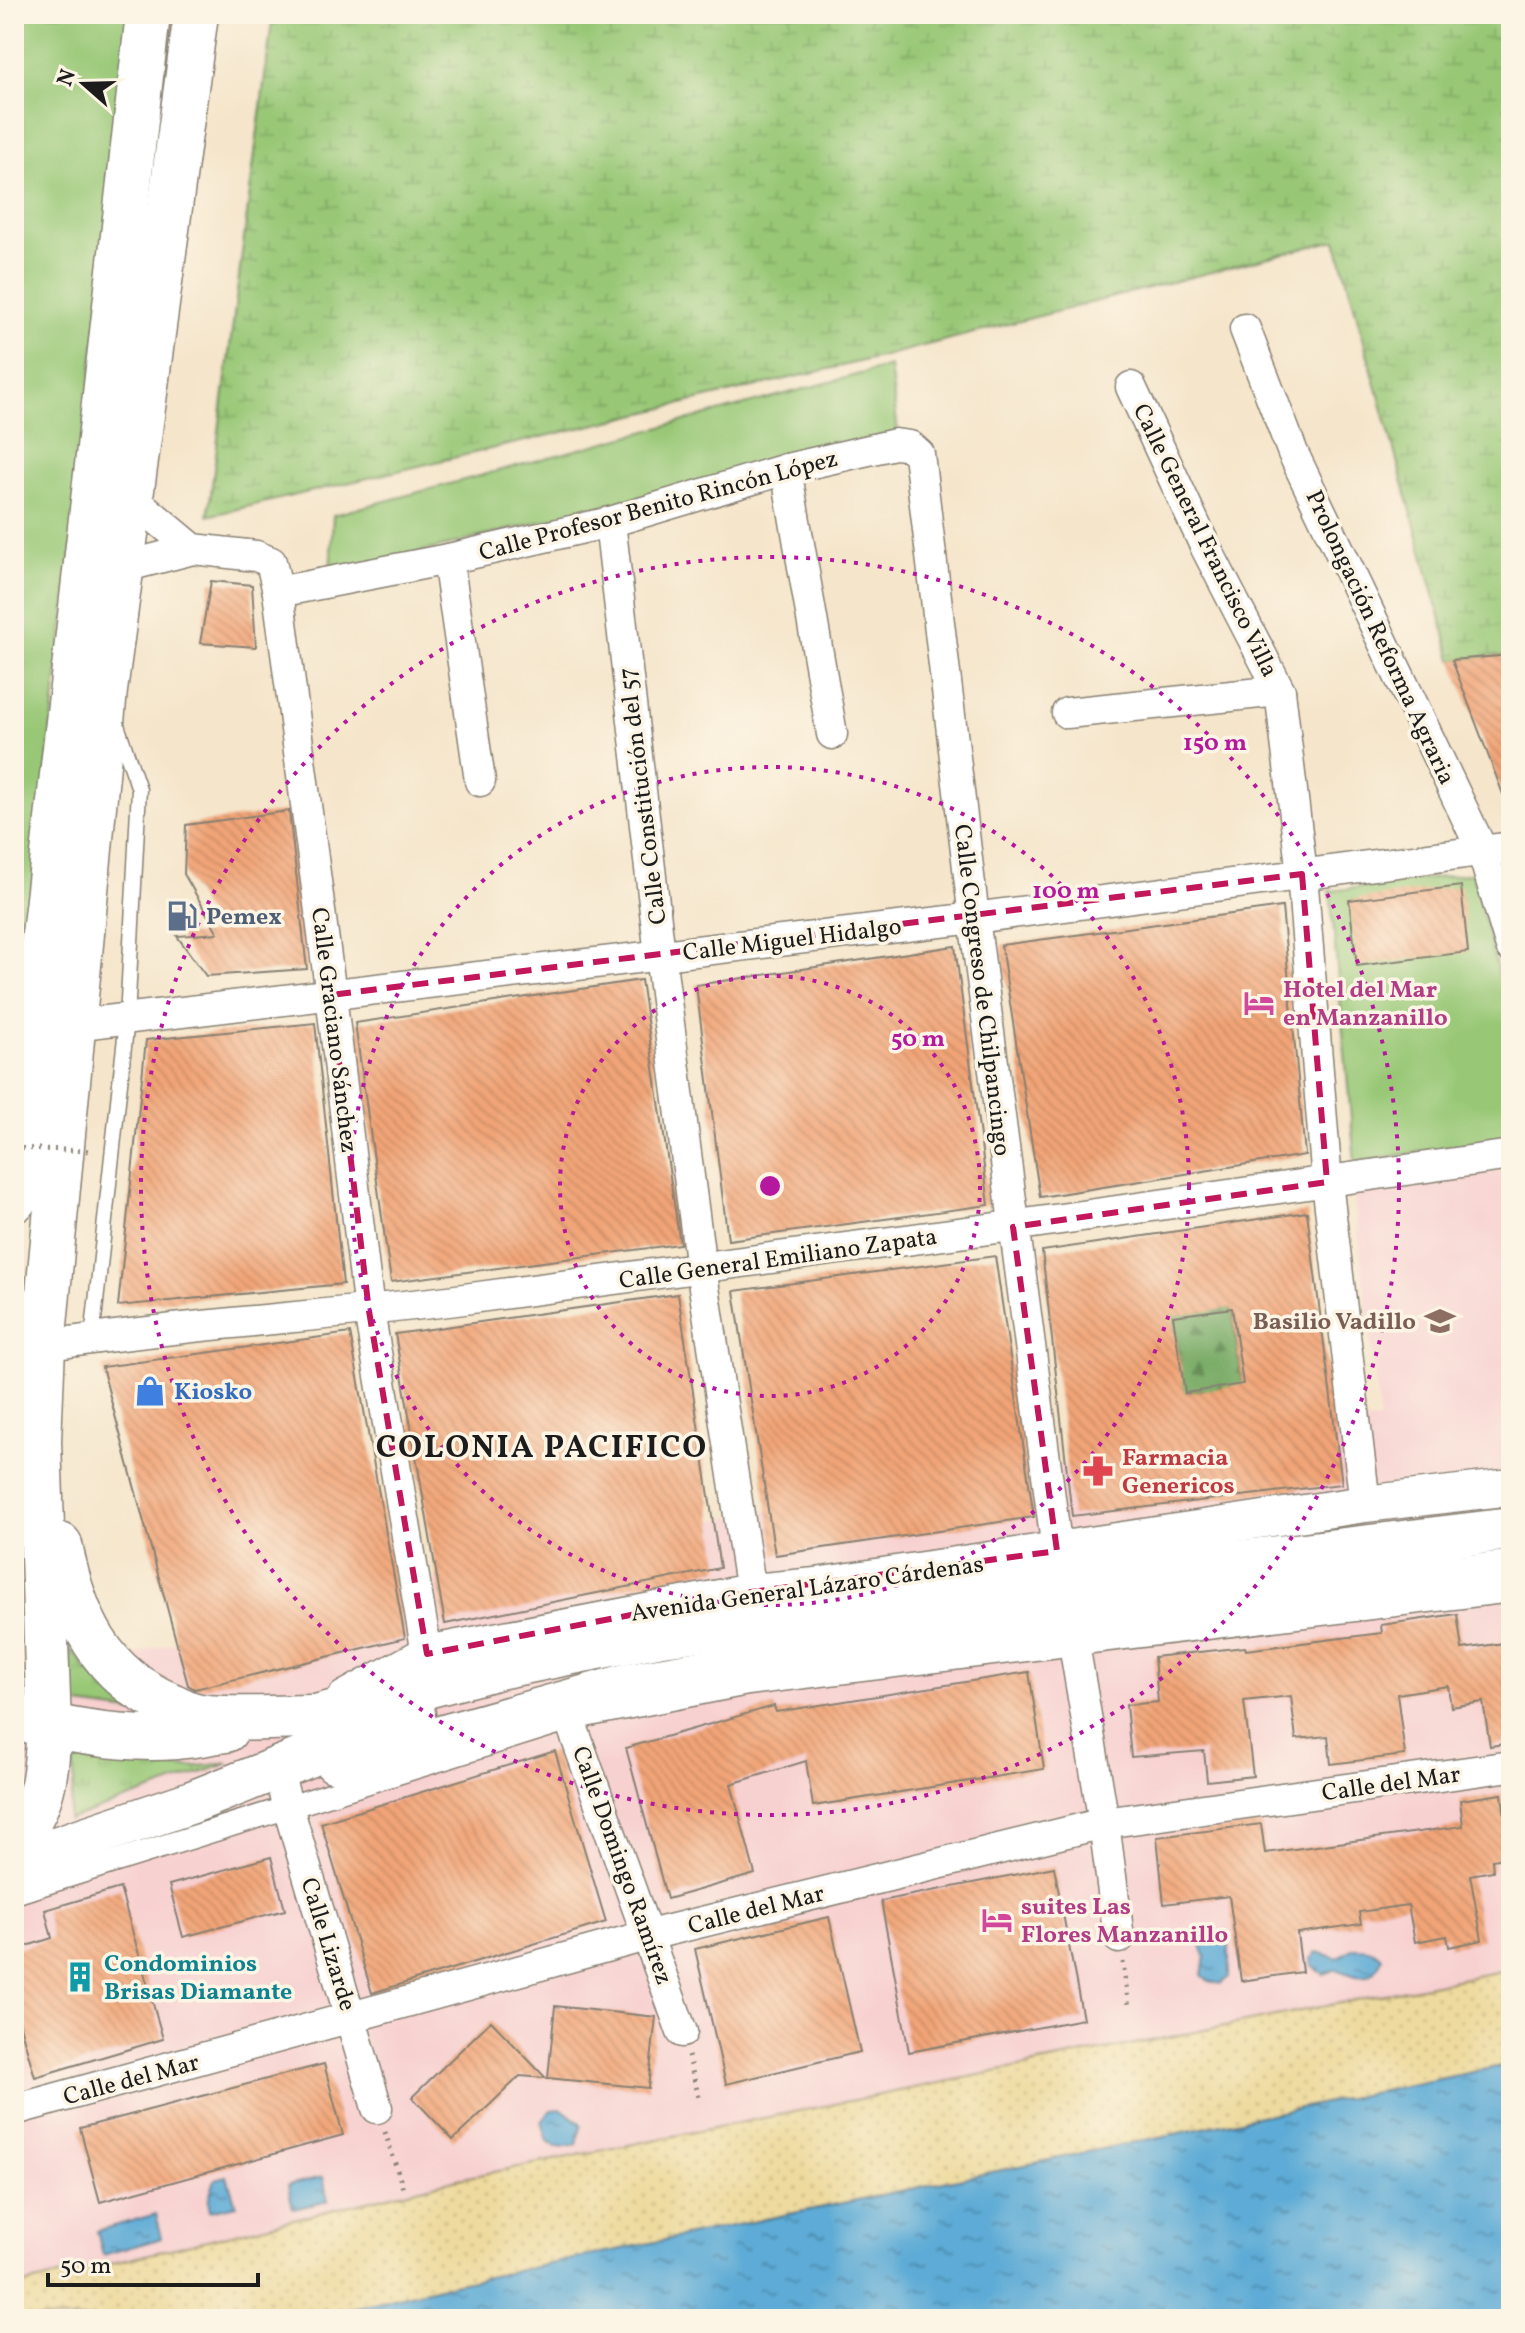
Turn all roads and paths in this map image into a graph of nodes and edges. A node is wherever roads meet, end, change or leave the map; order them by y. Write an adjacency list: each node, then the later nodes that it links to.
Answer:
1 (148, 14): 30 (main road)
2 (196, 14): 7 (main road)
3 (1245, 329): 18 (street, Prolongación Reforma Agraria)
4 (1131, 387): 14 (street, Calle General Francisco Villa)
5 (895, 444): 6 (street, Calle Profesor Benito Rincón López); 20 (street, Calle Congreso de Chilpancingo)
6 (786, 469): 8 (street, Calle Profesor Benito Rincón López); 16 (street)
7 (132, 498): 9 (street); 11 (main road)
8 (610, 522): 10 (street, Calle Profesor Benito Rincón López); 22 (street, Calle Constitución del 57)
9 (193, 549): 11 (street); 12 (street, Calle Graciano Sánchez)
10 (448, 559): 12 (street, Calle Profesor Benito Rincón López); 17 (street)
11 (120, 568): 13 (main road)
12 (278, 592): 23 (street, Calle Graciano Sánchez)
13 (105, 690): 24 (lane); 25 (main road)
14 (1280, 691): 15 (street); 19 (street, Calle General Francisco Villa)
15 (1067, 713)
16 (832, 734)
17 (480, 781)
18 (1496, 848): 19 (street, Calle Miguel Hidalgo); 21 (street, Prolongación Reforma Agraria)
19 (1302, 874): 20 (street, Calle Miguel Hidalgo); 29 (street, Calle General Francisco Villa)
20 (974, 918): 22 (street, Calle Miguel Hidalgo); 31 (street, Calle Congreso de Chilpancingo)
21 (1511, 947)
22 (660, 955): 23 (street, Calle Miguel Hidalgo); 32 (street, Calle Constitución del 57)
23 (331, 995): 24 (street, Calle Miguel Hidalgo); 33 (street, Calle Graciano Sánchez)
24 (127, 1019): 25 (street, Calle Miguel Hidalgo); 34 (lane)
25 (73, 1025): 35 (main road)
26 (14, 1148): 27 (path, bridge)
27 (92, 1151)
28 (1511, 1155): 29 (street, Calle General Emiliano Zapata)
29 (1327, 1182): 31 (street, Calle General Emiliano Zapata); 38 (street, Calle General Francisco Villa)
30 (14, 1200)
31 (1013, 1227): 32 (street, Calle General Emiliano Zapata); 40 (street, Calle Congreso de Chilpancingo)
32 (701, 1268): 33 (street, Calle General Emiliano Zapata); 43 (street, Calle Constitución del 57)
33 (369, 1311): 34 (street, Calle General Emiliano Zapata); 45 (street, Calle Graciano Sánchez)
34 (92, 1339): 35 (street, Calle General Emiliano Zapata)
35 (43, 1346): 36 (main road)
36 (39, 1441): 48 (main road); 49 (main road)
37 (1511, 1487): 38 (street, Avenida General Lázaro Cárdenas)
38 (1365, 1504): 40 (street, Avenida General Lázaro Cárdenas)
39 (1511, 1529): 46 (main road, Avenida General Lázaro Cárdenas)
40 (1057, 1551): 43 (street, Avenida General Lázaro Cárdenas)
41 (1511, 1569): 44 (street, Avenida General Lázaro Cárdenas)
42 (1511, 1591): 44 (street)
43 (751, 1592): 45 (street, Avenida General Lázaro Cárdenas)
44 (1072, 1631): 47 (street, Avenida General Lázaro Cárdenas); 53 (street)
45 (427, 1654): 48 (street, Avenida General Lázaro Cárdenas)
46 (499, 1668): 48 (main road, Avenida General Lázaro Cárdenas); 52 (main road, Avenida General Lázaro Cárdenas)
47 (566, 1709): 51 (street, Avenida General Lázaro Cárdenas); 57 (street, Calle Domingo Ramírez)
48 (312, 1717): 49 (main road)
49 (31, 1722): 54 (main road)
50 (1511, 1766): 53 (street, Calle del Mar)
51 (284, 1793): 52 (street, Avenida General Lázaro Cárdenas); 56 (street); 60 (street, Calle Lizarde)
52 (192, 1802): 55 (main road, Avenida General Lázaro Cárdenas)
53 (1104, 1823): 57 (street, Calle del Mar); 58 (street)
54 (14, 1841)
55 (14, 1862)
56 (14, 1893)
57 (649, 1935): 60 (street, Calle del Mar); 61 (street, Calle Domingo Ramírez)
58 (1119, 1938): 59 (path)
59 (1129, 2008)
60 (351, 2018): 63 (street, Calle Lizarde); 64 (street, Calle del Mar)
61 (682, 2032): 62 (path)
62 (700, 2101)
63 (377, 2108): 65 (path)
64 (14, 2110)
65 (403, 2188)

